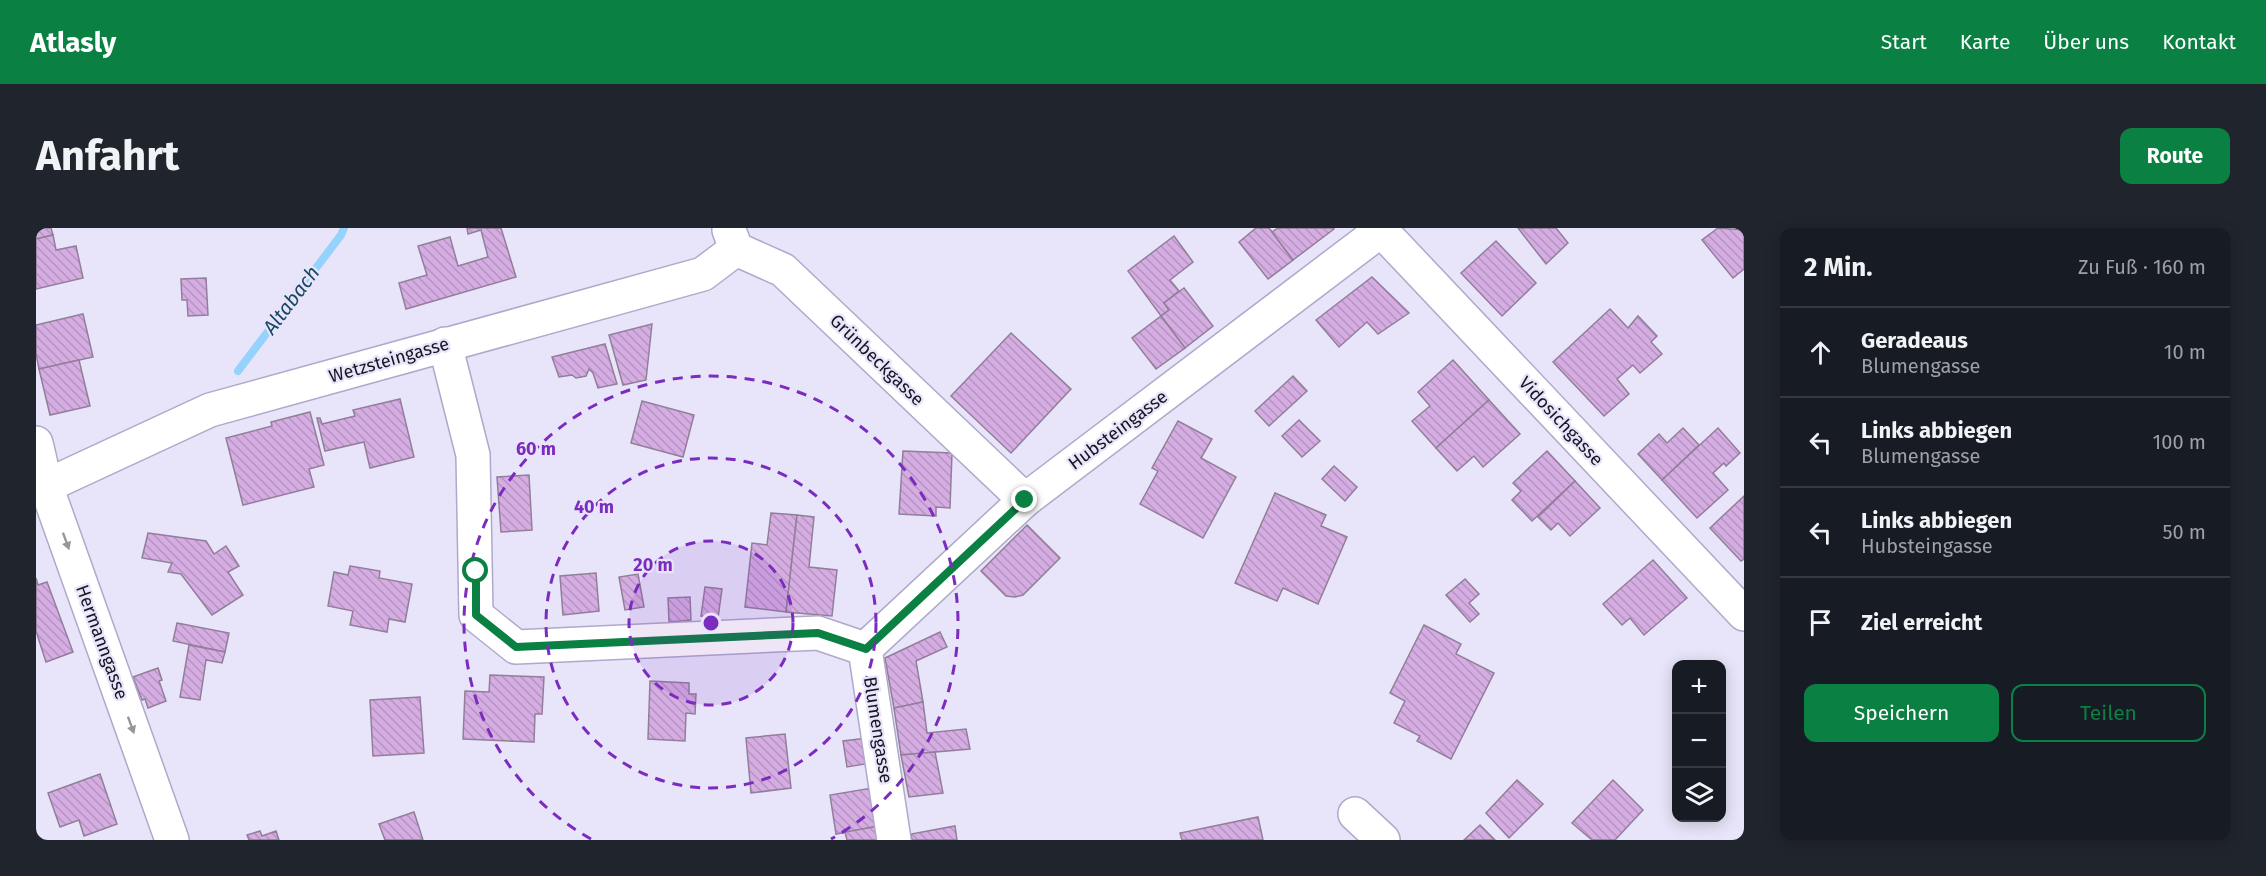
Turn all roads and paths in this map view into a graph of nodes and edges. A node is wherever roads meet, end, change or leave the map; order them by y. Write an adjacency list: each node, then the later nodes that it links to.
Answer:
1 (1381, 229): 5 (street, Hubsteingasse); 6 (street, Vidosichgasse)
2 (732, 239): 3 (street, Wetzsteingasse); 5 (street, Grünbeckgasse)
3 (445, 344): 4 (street, Wetzsteingasse); 7 (street)
4 (40, 462): 9 (street, Hermanngasse, one-way to 9)
5 (1025, 500): 7 (street, Hubsteingasse)
6 (1744, 614)
7 (866, 649): 10 (street, Blumengasse)
8 (1355, 813): 11 (street)
9 (172, 840)
10 (894, 840)
11 (1383, 840)

